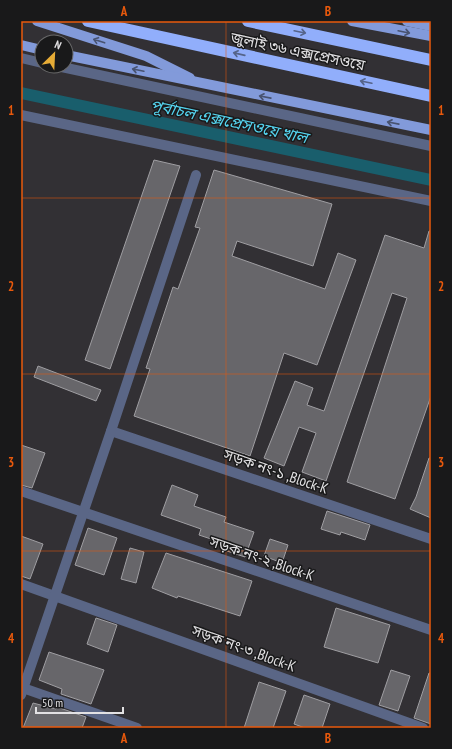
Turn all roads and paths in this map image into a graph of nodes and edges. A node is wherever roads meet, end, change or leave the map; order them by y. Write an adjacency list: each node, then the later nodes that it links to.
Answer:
1 (37, 21): 15 (main road, one-way to 1)
2 (88, 21): 16 (highway, জুলাই ৩৬ এক্সপ্রেসওয়ে, one-way to 2)
3 (248, 21): 12 (highway, জুলাই ৩৬ এক্সপ্রেসওয়ে, one-way to 12)
4 (352, 21): 7 (main road, one-way to 7)
5 (407, 21): 6 (main road)
6 (431, 26)
7 (431, 36)
8 (21, 45): 9 (main road)
9 (34, 48)
10 (74, 57): 15 (main road, one-way to 10)
11 (21, 58): 13 (street)
12 (431, 60)
13 (34, 61)
14 (74, 69): 19 (street)
15 (199, 83): 18 (main road, one-way to 15)
16 (431, 96)
17 (21, 115): 21 (street)
18 (431, 130)
19 (431, 146)
20 (196, 175): 22 (street)
21 (431, 201)
22 (111, 431): 24 (street); 25 (street, সড়ক নং-১ ,Block-K)
23 (21, 491): 24 (street, সড়ক নং-২ ,Block-K)
24 (83, 514): 27 (street); 28 (street, সড়ক নং-২ ,Block-K)
25 (431, 539)
26 (21, 584): 27 (street, সড়ক নং-৩ ,Block-K)
27 (55, 596): 29 (street); 32 (street, সড়ক নং-৩ ,Block-K)
28 (431, 630)
29 (24, 674): 30 (street)
30 (22, 692): 31 (street)
31 (137, 728)
32 (423, 728)

